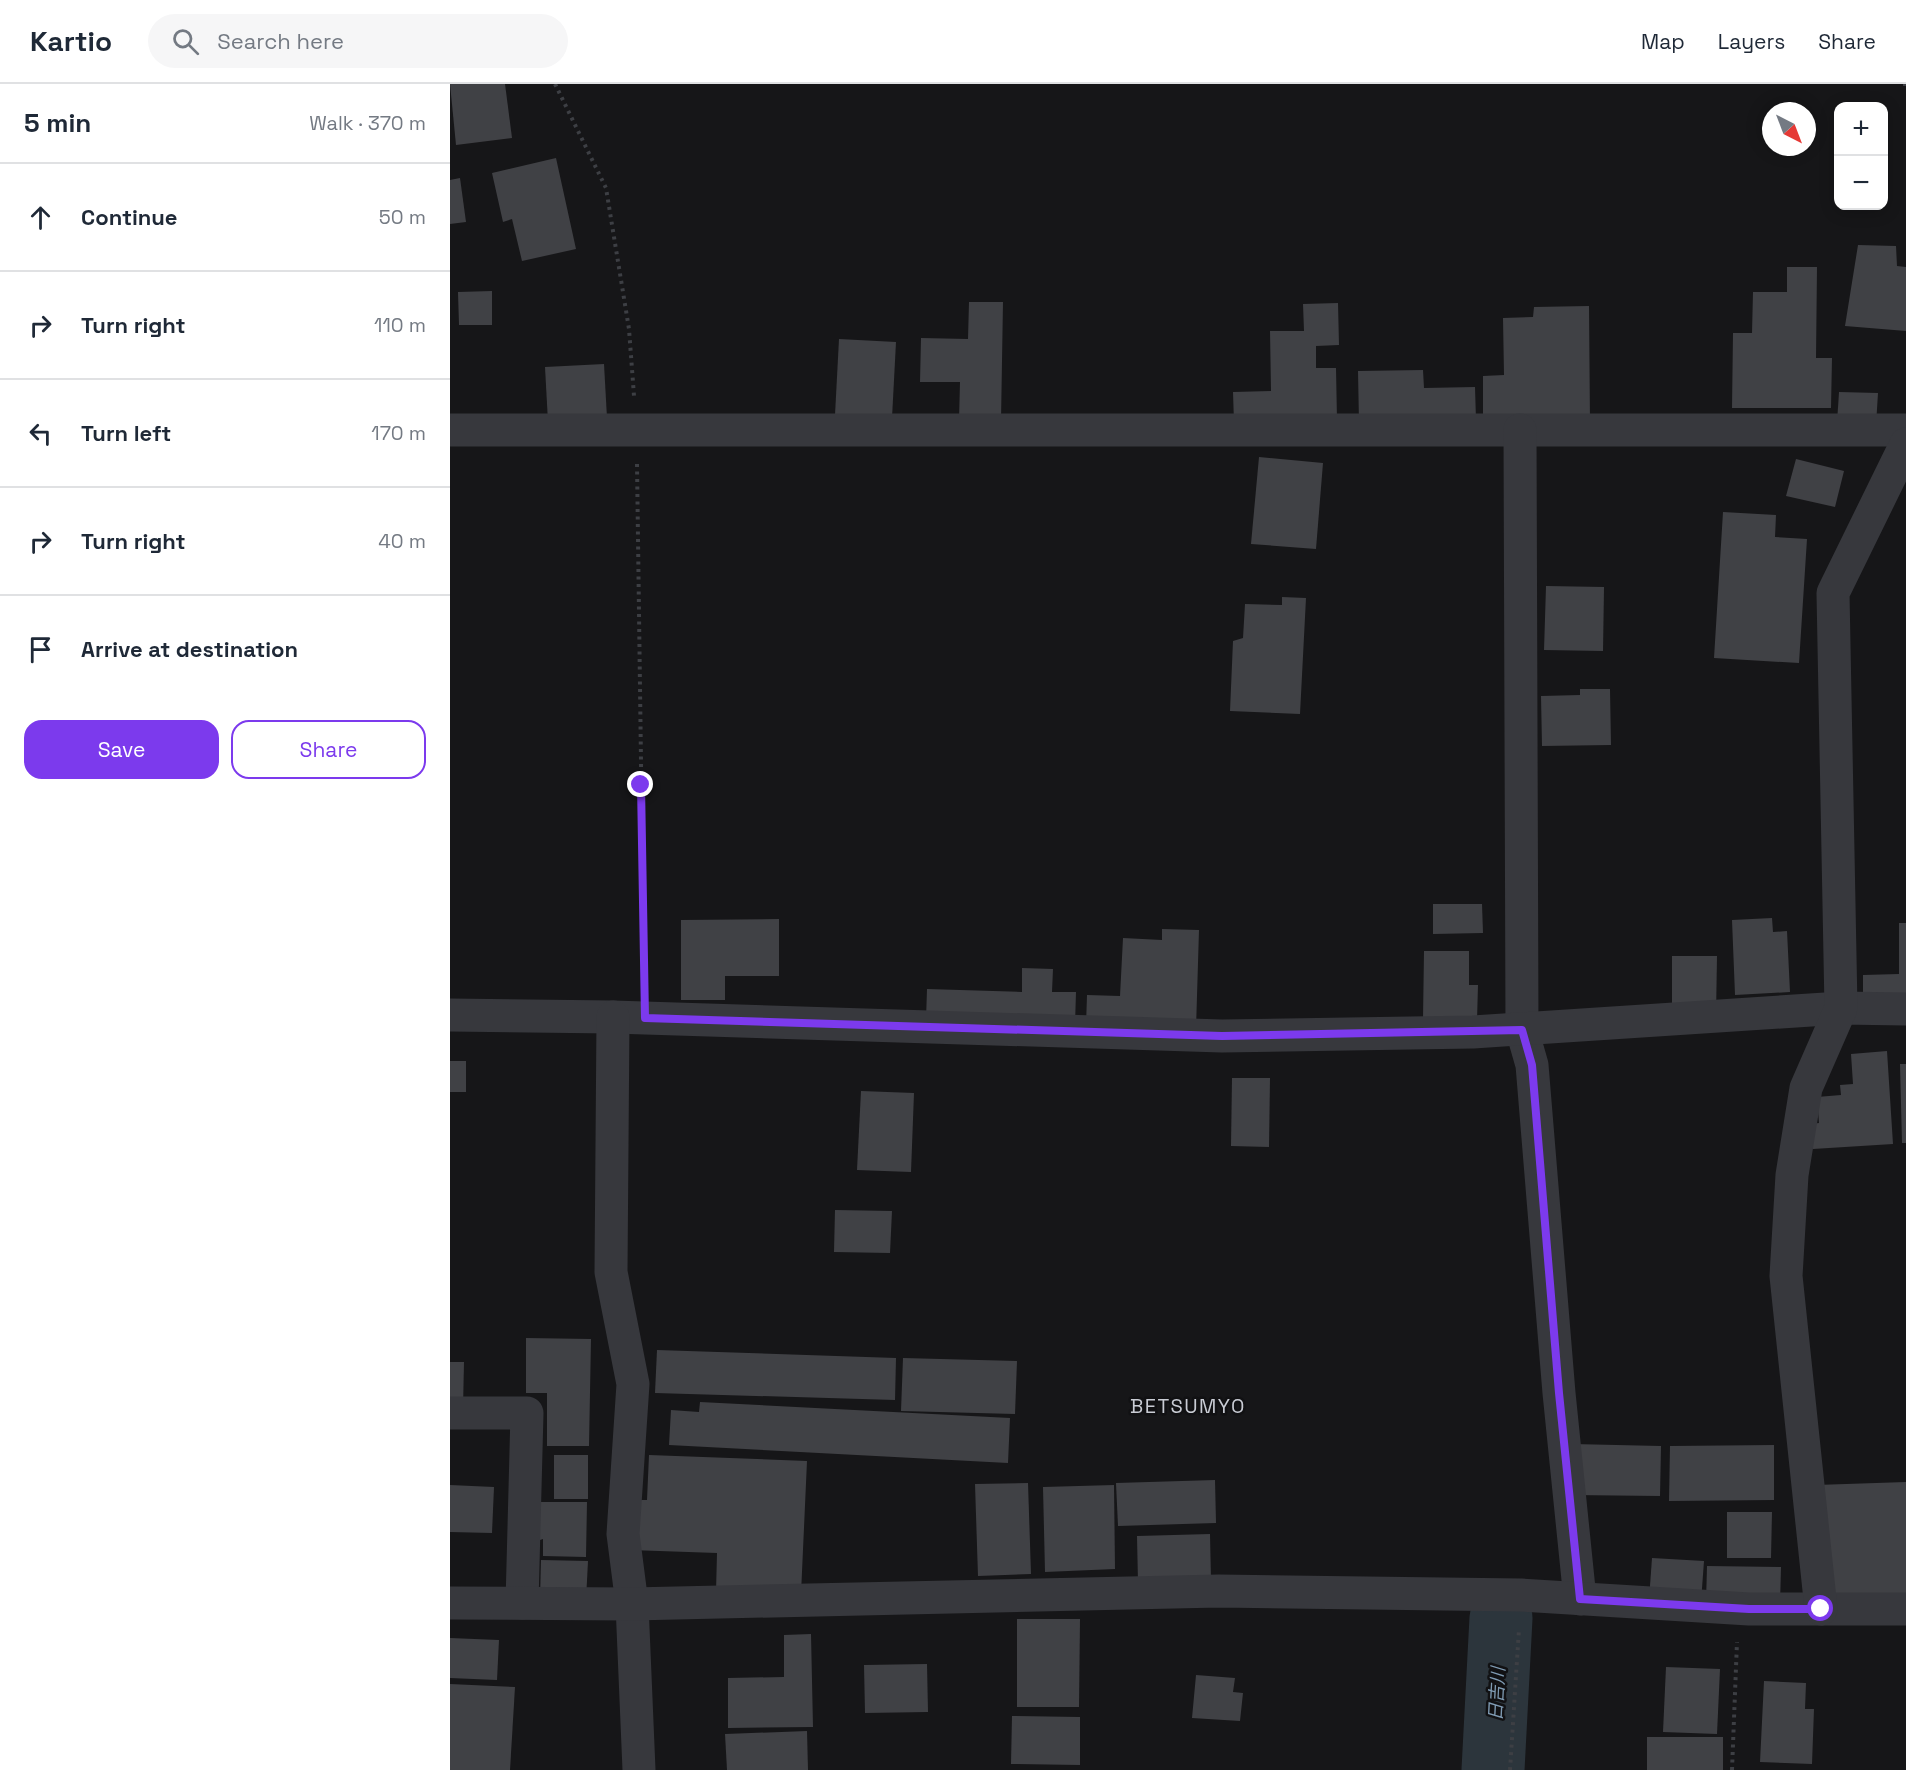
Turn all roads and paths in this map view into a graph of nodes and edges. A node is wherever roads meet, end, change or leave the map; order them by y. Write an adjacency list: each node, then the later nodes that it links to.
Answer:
1 (555, 84): 3 (path)
2 (450, 430): 3 (street)
3 (636, 430): 4 (street); 10 (path)
4 (1520, 430): 5 (street); 11 (street)
5 (1906, 430)
6 (1906, 444): 7 (street)
7 (1840, 1008): 8 (street); 11 (street); 19 (street)
8 (1906, 1009)
9 (450, 1015): 10 (street)
10 (629, 1018): 11 (street); 17 (street)
11 (1522, 1030): 14 (street)
12 (450, 1413): 16 (street)
13 (1521, 1595): 14 (street); 17 (street); 22 (path)
14 (1580, 1599): 18 (street)
15 (450, 1603): 16 (street)
16 (522, 1603): 17 (street)
17 (632, 1604): 21 (street)
18 (1738, 1608): 19 (street); 23 (path)
19 (1821, 1609): 20 (street)
20 (1906, 1609)
21 (639, 1770)
22 (1509, 1770)
23 (1732, 1770)

